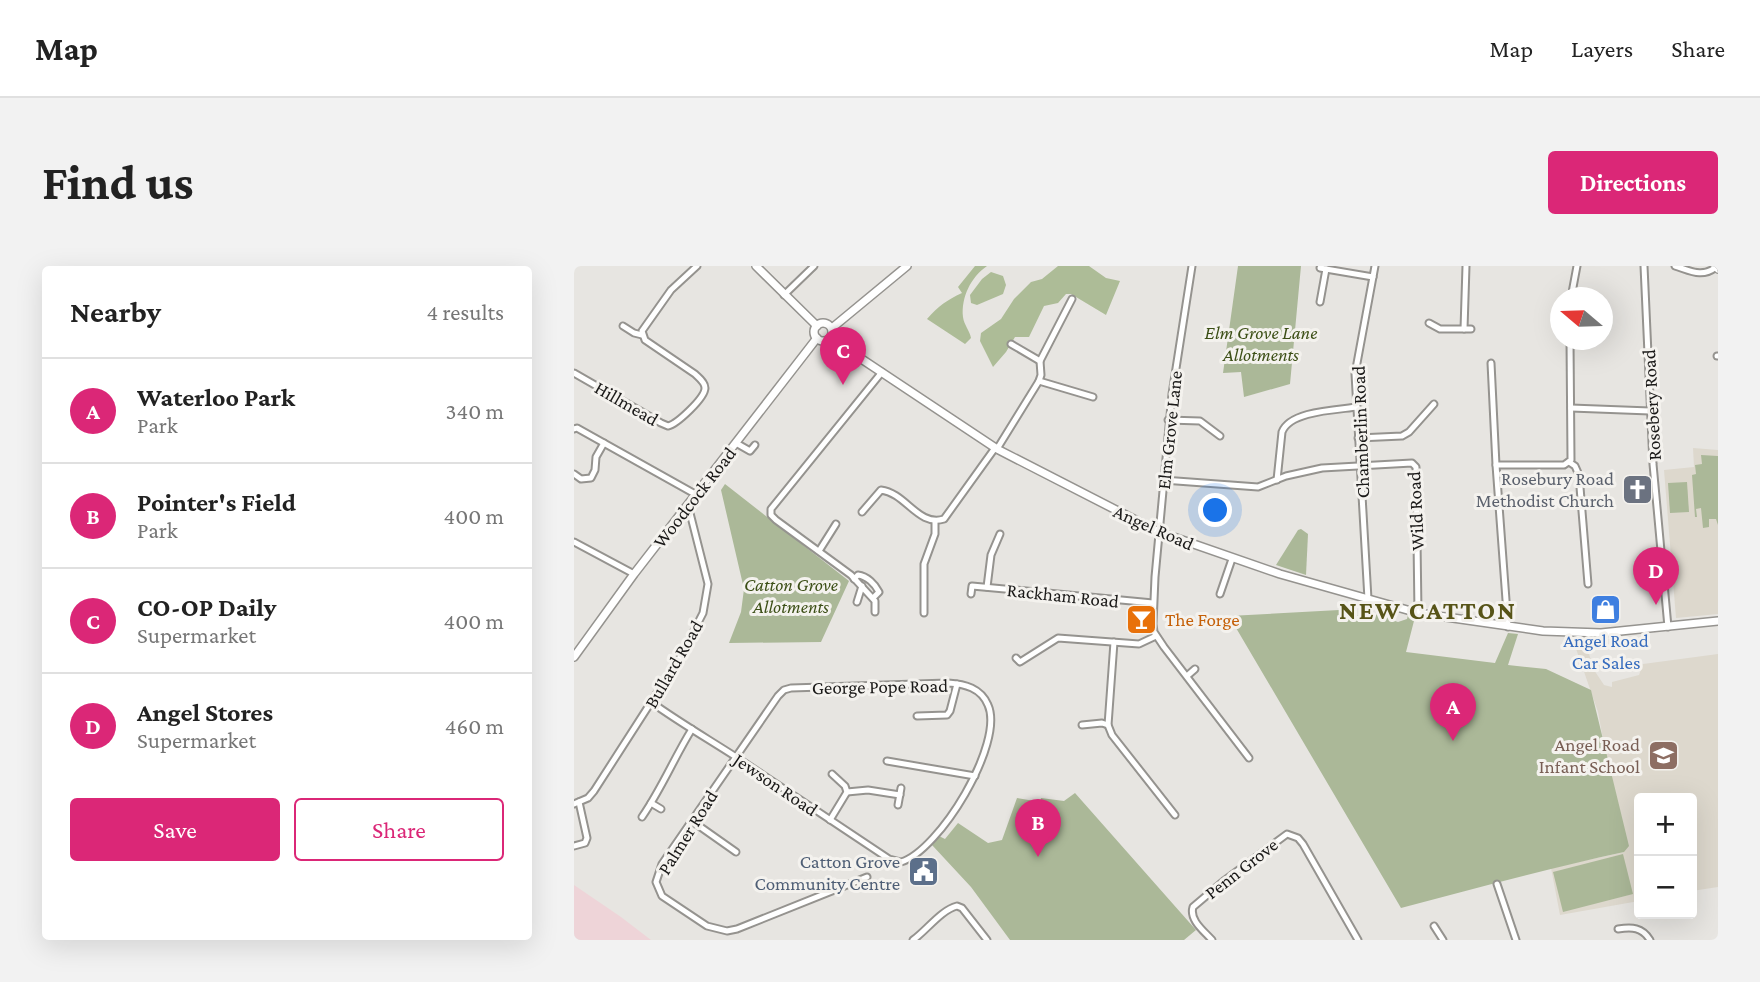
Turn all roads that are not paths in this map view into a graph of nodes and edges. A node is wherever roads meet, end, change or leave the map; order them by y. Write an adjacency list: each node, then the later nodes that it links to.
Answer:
1 (697, 266): 23 (street)
2 (755, 266): 14 (street)
3 (814, 266): 14 (street)
4 (907, 266): 22 (street)
5 (1192, 266): 42 (street, Elm Grove Lane)
6 (1375, 266): 12 (street, Chamberlin Road)
7 (1466, 266): 19 (street)
8 (1577, 266): 13 (street)
9 (1644, 266): 41 (street, Rosebery Road)
10 (1675, 266): 11 (street)
11 (1716, 267)
12 (1373, 277): 16 (street); 39 (street, Chamberlin Road)
13 (1574, 287)
14 (784, 295): 21 (street)
15 (1072, 299): 18 (street)
16 (1320, 302)
17 (1060, 304): 18 (street)
18 (1068, 307): 30 (street)
19 (1429, 323)
20 (623, 326): 23 (street, Hillmead)
21 (817, 326): 22 (street); 24 (street)
22 (832, 328): 25 (street)
23 (642, 335): 33 (street, Hillmead)
24 (817, 338): 25 (street); 47 (street, Woodcock Road)
25 (831, 338): 32 (street, Angel Road)
26 (1011, 344): 29 (street)
27 (1027, 344): 29 (street)
28 (1570, 350): 40 (street)
29 (1022, 351): 30 (street)
30 (1040, 361): 34 (street)
31 (1491, 363): 53 (street)
32 (882, 372): 49 (street, Angel Road); 66 (street)
33 (574, 373)
34 (1039, 382): 35 (street); 49 (street)
35 (1080, 393): 36 (street); 37 (street)
36 (1093, 397)
37 (1078, 401)
38 (1434, 404): 45 (street)
39 (1357, 407): 45 (street, Chamberlin Road); 57 (street)
40 (1571, 408): 41 (street); 52 (street)
41 (1650, 411): 85 (street, Rosebery Road)
42 (1168, 420): 44 (street); 56 (street, Elm Grove Lane)
43 (576, 426): 46 (street)
44 (1220, 436)
45 (1358, 438): 54 (street, Chamberlin Road)
46 (604, 443): 55 (street); 58 (street)
47 (736, 443): 50 (street); 58 (street, Woodcock Road)
48 (755, 445): 50 (street)
49 (996, 449): 61 (street); 63 (street, Angel Road)
50 (750, 451): 51 (street)
51 (744, 460)
52 (1569, 462): 53 (street); 71 (street)
53 (1496, 465): 86 (street)
54 (1359, 466): 57 (street); 78 (street, Chamberlin Road); 83 (street, Wild Road)
55 (574, 474)
56 (1163, 480): 57 (street); 63 (street, Elm Grove Lane)
57 (1277, 480)
58 (695, 494): 59 (street, Woodcock Road)
59 (685, 508): 68 (street, Woodcock Road); 94 (street, Bullard Road)
60 (862, 512): 61 (street)
61 (935, 521): 82 (street)
62 (836, 524): 66 (street)
63 (1159, 532): 67 (street, Angel Road); 80 (street, Elm Grove Lane)
64 (1000, 534): 74 (street)
65 (574, 542): 68 (street)
66 (819, 551): 70 (street)
67 (1232, 559): 76 (street); 78 (street, Angel Road)
68 (634, 574): 89 (street, Woodcock Road)
69 (973, 578): 73 (street)
70 (854, 579): 72 (street); 77 (street)
71 (1588, 583)
72 (862, 586): 77 (street); 79 (street)
73 (972, 586): 74 (street, Rackham Road); 75 (street)
74 (986, 587): 80 (street, Rackham Road)
75 (971, 594)
76 (1220, 594)
77 (873, 598): 81 (street)
78 (1368, 599): 83 (street, Angel Road)
79 (857, 602)
80 (1153, 603): 87 (street, Elm Grove Lane)
81 (875, 612)
82 (924, 612)
83 (1418, 612): 86 (street, Angel Road)
84 (1718, 621): 85 (street, Angel Road)
85 (1668, 627): 86 (street, Angel Road)
86 (1511, 629)
87 (1156, 636): 88 (street); 92 (street)
88 (1114, 642): 91 (street); 97 (street)
89 (574, 657)
90 (1195, 669): 92 (street)
91 (1026, 671)
92 (1186, 676): 100 (street)
93 (957, 684): 95 (street); 99 (street, George Pope Road); 103 (street, George Pope Road)
94 (651, 702): 98 (street, Jewson Road); 105 (street, Bullard Road)
95 (917, 716)
96 (1082, 725): 97 (street)
97 (1108, 725): 109 (street)
98 (692, 729): 99 (street, Jewson Road); 106 (street)
99 (736, 757): 111 (street, Jewson Road); 112 (street, Palmer Road)
100 (1249, 758)
101 (887, 761): 103 (street)
102 (832, 774): 104 (street)
103 (975, 776): 115 (street, George Pope Road)
104 (847, 792): 107 (street); 111 (street)
105 (577, 803): 113 (street, Bullard Road)
106 (652, 803): 108 (street); 110 (street)
107 (898, 805)
108 (661, 809)
109 (1175, 815)
110 (642, 817)
111 (830, 820): 115 (street, Jewson Road)
112 (692, 821): 114 (street); 116 (street, Palmer Road)
113 (574, 846)
114 (736, 852)
115 (901, 862)
116 (867, 877)
117 (1497, 884): 125 (street)
118 (1434, 926): 124 (street)
119 (1618, 929): 126 (street)
120 (913, 940): 121 (street)
121 (988, 940)
122 (1212, 940): 123 (street, Penn Grove)
123 (1358, 940)
124 (1443, 940)
125 (1516, 940)
126 (1650, 940)

